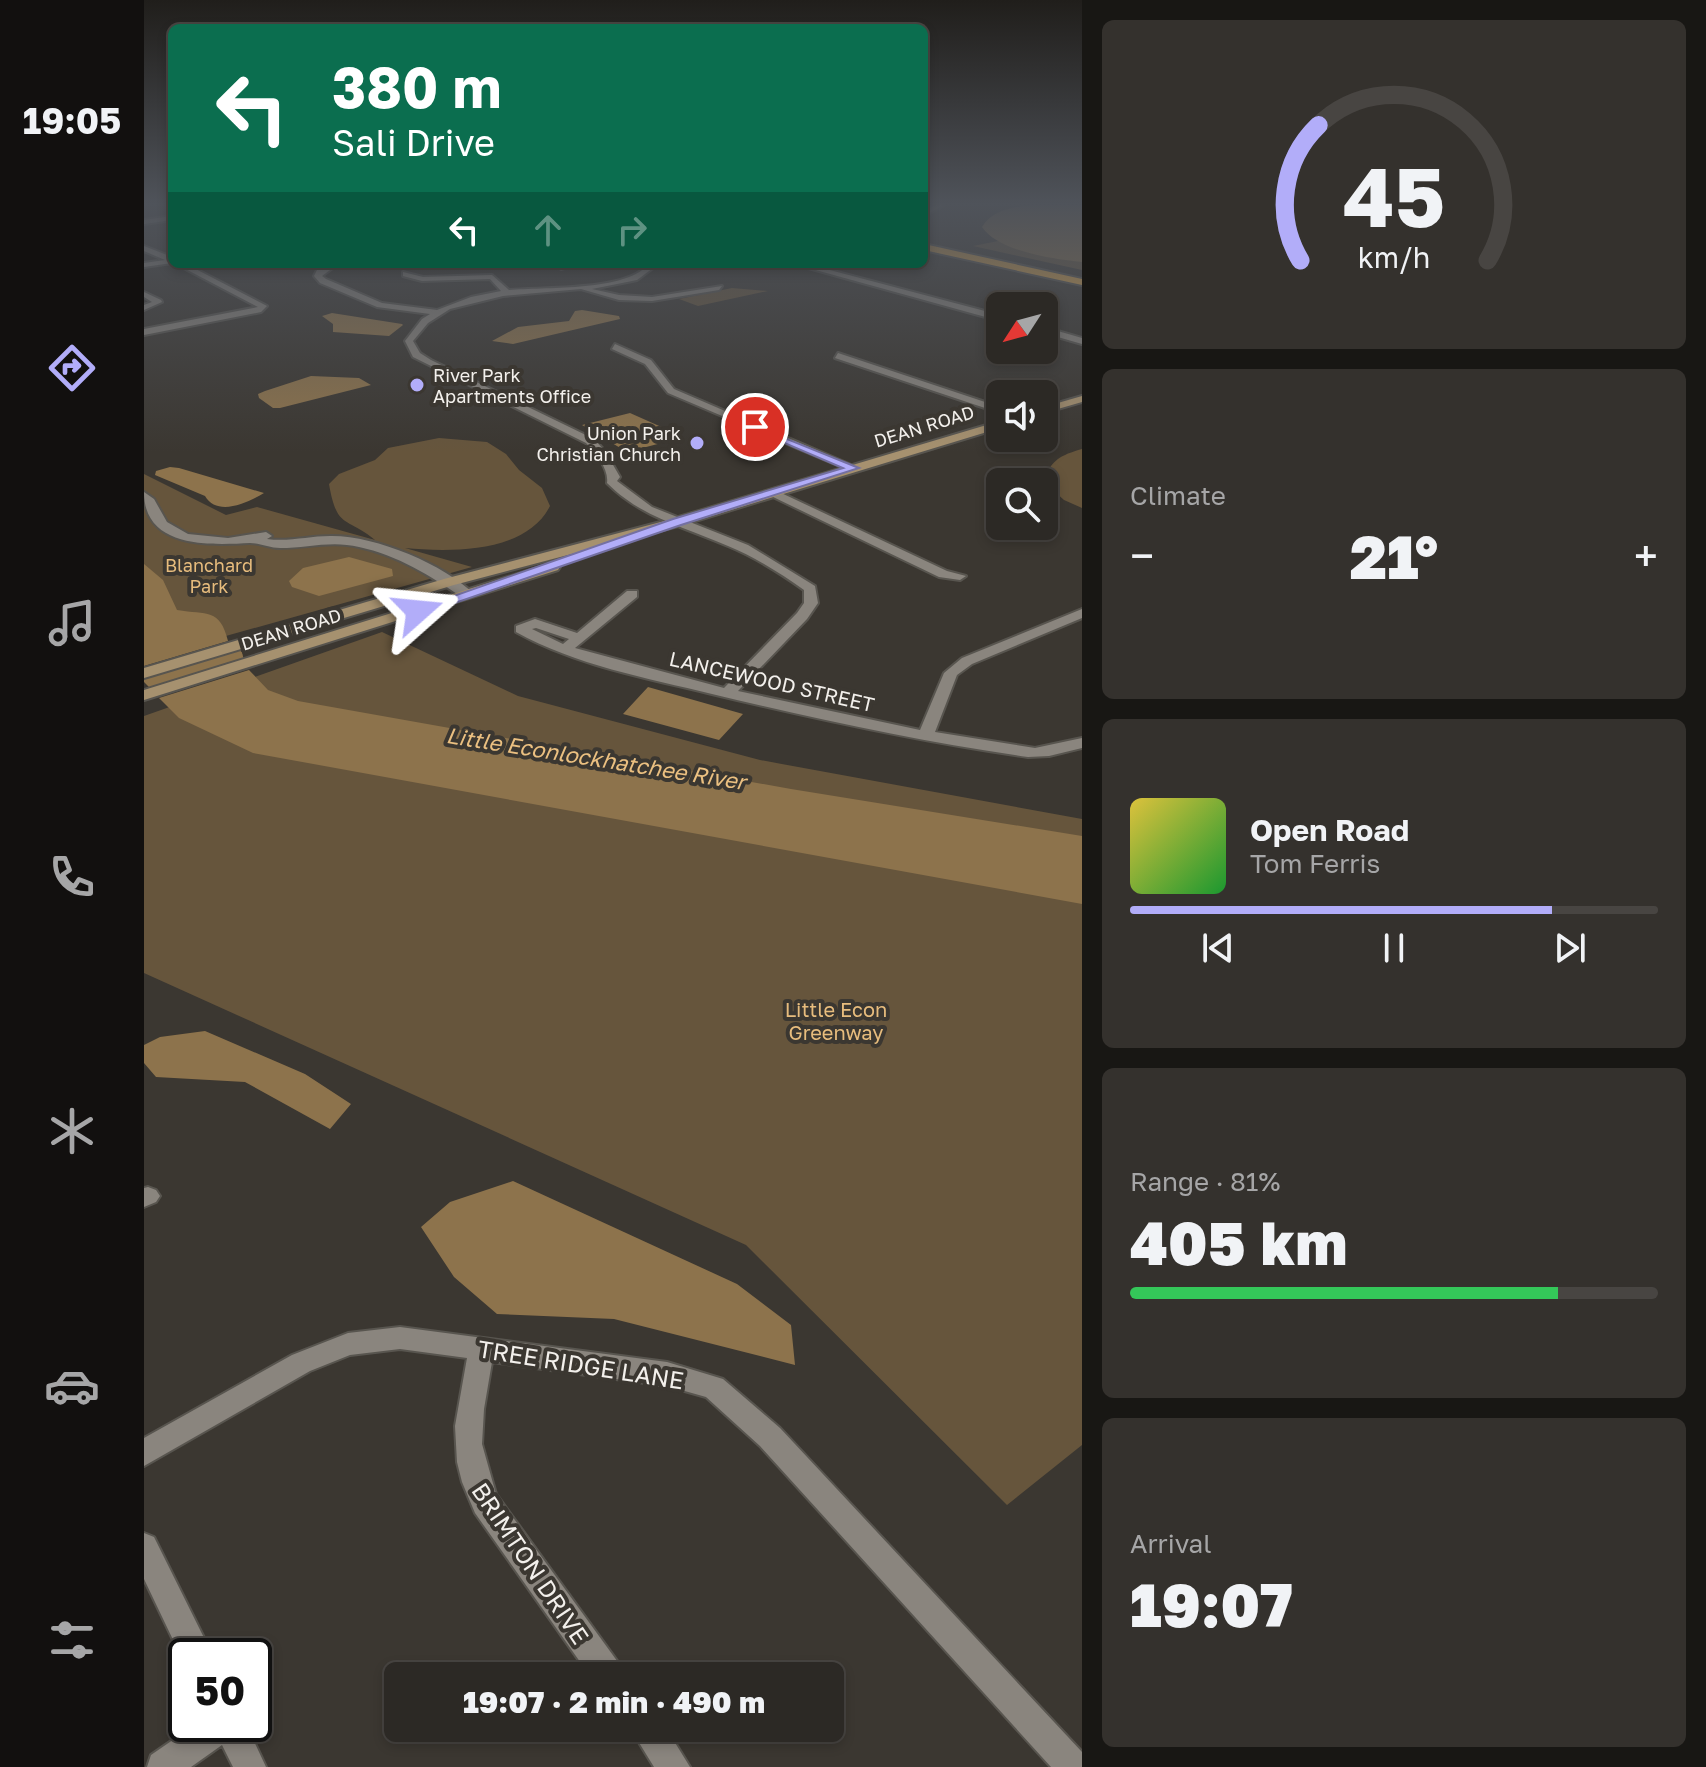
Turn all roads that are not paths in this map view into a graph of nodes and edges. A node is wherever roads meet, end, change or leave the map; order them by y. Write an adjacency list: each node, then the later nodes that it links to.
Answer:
1 (226, 287): 12 (street)
2 (337, 287): 10 (street)
3 (502, 287): 7 (street)
4 (886, 287): 11 (street)
5 (582, 288): 6 (street); 7 (street)
6 (719, 288)
7 (506, 292): 10 (street)
8 (144, 294): 9 (street)
9 (144, 308)
10 (438, 313): 24 (street)
11 (986, 314)
12 (144, 332)
13 (1058, 334): 14 (street)
14 (1082, 341)
15 (615, 347): 21 (street)
16 (838, 356): 18 (street)
17 (1082, 399): 19 (main road)
18 (986, 405)
19 (1058, 406)
20 (986, 428): 21 (main road, DEAN ROAD)
21 (853, 468): 22 (main road, DEAN ROAD)
22 (773, 493): 24 (main road, DEAN ROAD); 25 (street)
23 (144, 495): 26 (street)
24 (683, 520): 26 (main road, DEAN ROAD); 28 (main road, DEAN ROAD); 33 (street)
25 (960, 576)
26 (449, 582): 28 (street); 32 (main road, DEAN ROAD)
27 (632, 594): 30 (street)
28 (468, 595): 34 (main road, DEAN ROAD)
29 (1081, 615): 35 (street)
30 (579, 638): 31 (street); 31 (street, LANCEWOOD STREET)
31 (564, 650): 33 (street, LANCEWOOD STREET)
32 (144, 673)
33 (727, 694): 35 (street, LANCEWOOD STREET)
34 (144, 695)
35 (926, 735): 36 (street, LANCEWOOD STREET)
36 (1082, 743)
37 (482, 1349): 38 (street, TREE RIDGE LANE); 41 (street, BRIMTON DRIVE); 48 (street, TREE RIDGE LANE)
38 (144, 1453)
39 (144, 1547): 40 (street)
40 (188, 1638)
41 (599, 1662)
42 (200, 1742): 45 (street)
43 (237, 1742): 46 (street)
44 (656, 1742): 47 (street)
45 (163, 1767)
46 (250, 1767)
47 (674, 1767)
48 (1073, 1767)

